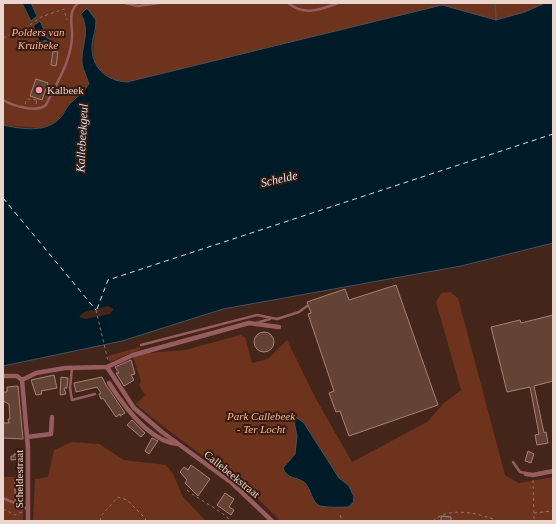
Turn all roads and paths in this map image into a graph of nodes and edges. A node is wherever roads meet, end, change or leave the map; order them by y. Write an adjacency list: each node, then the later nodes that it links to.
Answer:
1 (78, 3): 6 (lane)
2 (125, 3): 3 (lane)
3 (159, 3)
4 (288, 3): 5 (lane)
5 (338, 3)
6 (70, 26): 7 (path); 10 (lane)
7 (3, 38)
8 (3, 100): 10 (lane)
9 (36, 104): 10 (path)
10 (24, 106)
11 (307, 306): 13 (lane)
12 (96, 309): 17 (path)
13 (272, 319): 14 (lane); 16 (lane)
14 (255, 323): 15 (street); 17 (street)
15 (279, 327)
16 (142, 345)
17 (107, 367): 18 (street); 25 (street, Callebeekstraat)
18 (72, 368): 20 (street); 22 (lane)
19 (3, 376): 20 (street)
20 (22, 380): 24 (street, Scheldestraat)
21 (109, 383): 25 (street, Callebeekstraat)
22 (95, 394)
23 (52, 417): 24 (street, Scheldestraat)
24 (27, 437): 35 (street, Scheldestraat)
25 (179, 444): 43 (street, Callebeekstraat)
26 (513, 462): 28 (lane)
27 (553, 471): 29 (street)
28 (526, 474): 29 (street)
29 (533, 475): 37 (path)
30 (15, 480): 33 (lane)
31 (188, 490): 42 (path)
32 (3, 498): 33 (lane)
33 (16, 504): 35 (lane)
34 (3, 509): 35 (path)
35 (28, 509): 39 (street, Scheldestraat)
36 (553, 511): 37 (path)
37 (534, 513): 47 (path)
38 (340, 515): 44 (path)
39 (28, 521)
40 (100, 521): 41 (path)
41 (146, 521)
42 (231, 521)
43 (272, 521)
44 (342, 521)
45 (433, 521): 46 (path)
46 (498, 521)
47 (534, 521)

